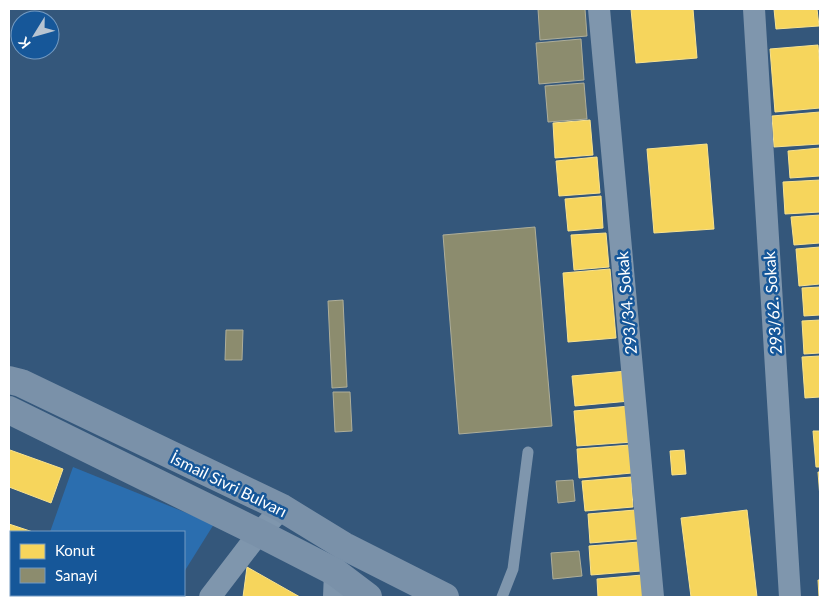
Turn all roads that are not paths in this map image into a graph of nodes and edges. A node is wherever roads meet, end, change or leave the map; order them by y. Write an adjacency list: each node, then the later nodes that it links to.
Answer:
1 (599, 9): 13 (street, 293/34. Sokak)
2 (754, 9): 14 (street, 293/62. Sokak)
3 (15, 382): 4 (street); 6 (main road, İsmail Sivri Bulvarı)
4 (9, 412): 7 (main road, İsmail Sivri Bulvarı)
5 (528, 452): 12 (lane)
6 (282, 508): 7 (street); 11 (main road, İsmail Sivri Bulvarı)
7 (259, 532): 8 (main road, İsmail Sivri Bulvarı); 9 (street)
8 (334, 585): 10 (main road, İsmail Sivri Bulvarı)
9 (210, 597)
10 (368, 597)
11 (445, 597)
12 (502, 597)
13 (653, 597)
14 (790, 597)

